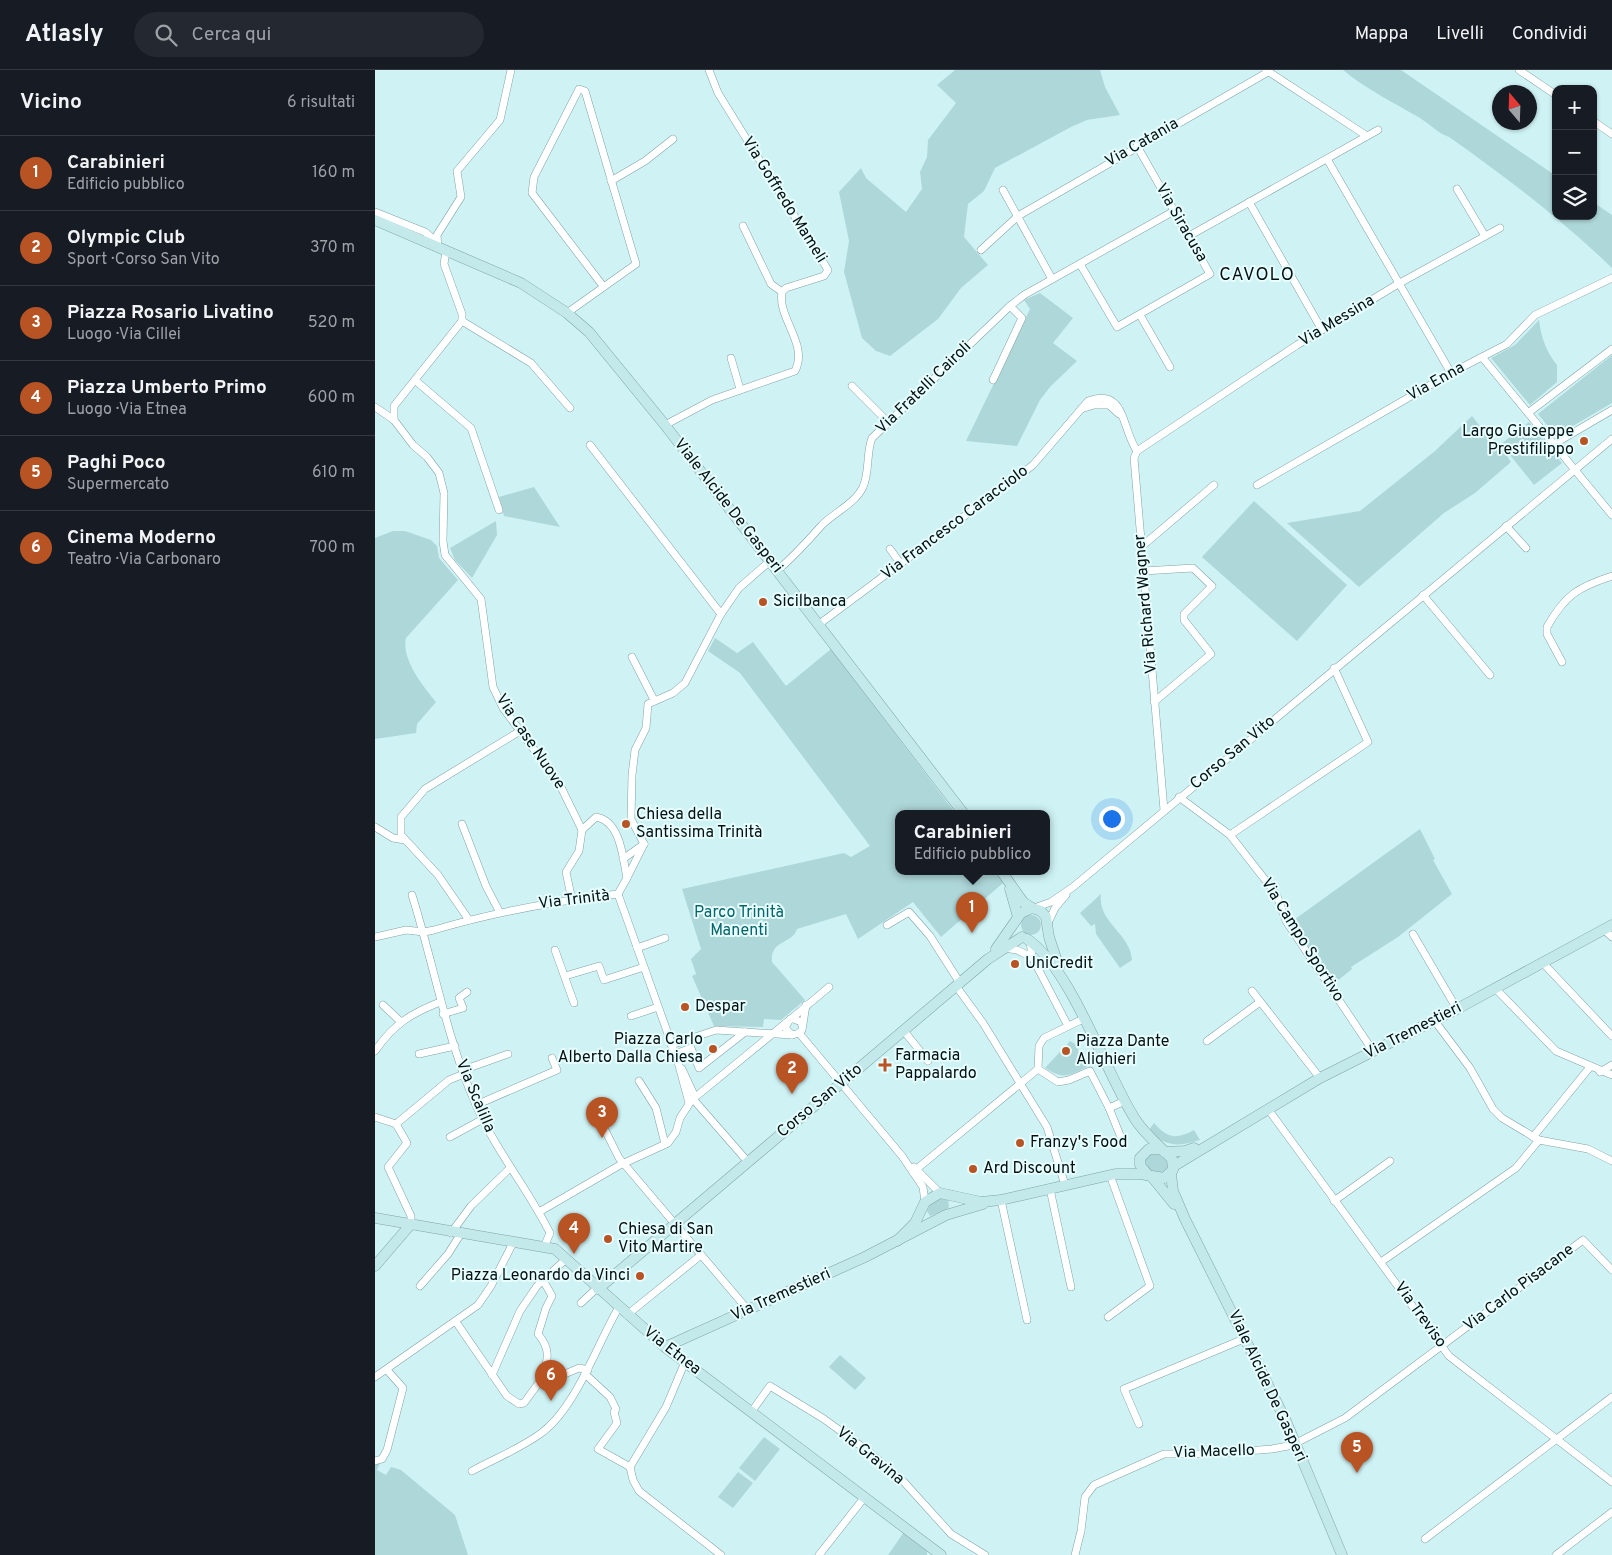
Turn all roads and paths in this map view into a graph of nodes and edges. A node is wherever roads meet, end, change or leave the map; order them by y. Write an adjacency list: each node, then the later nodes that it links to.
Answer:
1 (511, 70): 22 (street)
2 (709, 70): 36 (street, Via Goffredo Mameli)
3 (1519, 70): 5 (street)
4 (1267, 71): 9 (street); 11 (street, Via Catania)
5 (1552, 93)
6 (1597, 124): 8 (street)
7 (1377, 130): 9 (street)
8 (1612, 134)
9 (1367, 136): 12 (street)
10 (673, 139): 13 (street)
11 (1137, 146): 17 (street, Via Siracusa); 19 (street, Via Catania)
12 (1327, 158): 16 (street); 34 (street)
13 (611, 181): 35 (street); 35 (street)
14 (1457, 189): 27 (street)
15 (1003, 190): 19 (street)
16 (1249, 202): 26 (street); 41 (street)
17 (1174, 211): 26 (street, Via Siracusa); 31 (street, Via Fratelli Cairoli)
18 (375, 212): 25 (street)
19 (1018, 216): 29 (street, Via Catania); 33 (street)
20 (375, 220): 28 (main road)
21 (375, 225): 28 (main road)
22 (442, 225): 25 (street); 28 (street)
23 (743, 226): 36 (street)
24 (1500, 228): 27 (street, Via Messina)
25 (425, 232): 28 (street)
26 (1189, 236): 39 (street, Via Siracusa)
27 (1485, 236): 34 (street, Via Messina)
28 (438, 247): 30 (street); 30 (street); 38 (main road, Viale Alcide De Gasperi)
29 (981, 250)
30 (444, 264): 40 (street)
31 (1080, 264): 33 (street, Via Fratelli Cairoli); 39 (street, Via Siracusa)
32 (1612, 278): 43 (street, Via Enna)
33 (1052, 279): 37 (street, Via Fratelli Cairoli)
34 (1398, 284): 41 (street, Via Messina); 46 (street)
35 (603, 286): 38 (street)
36 (782, 292): 50 (street)
37 (1010, 306): 47 (street); 56 (street, Via Fratelli Cairoli)
38 (567, 312): 57 (main road, Viale Alcide De Gasperi)
39 (1141, 314): 45 (street)
40 (462, 321): 48 (street); 52 (street)
41 (1322, 330): 61 (street, Via Messina)
42 (1612, 349): 54 (street)
43 (1482, 357): 46 (street, Via Enna); 54 (street)
44 (731, 358): 50 (street)
45 (1170, 367)
46 (1451, 372): 64 (street, Via Enna)
47 (993, 380)
48 (416, 381): 55 (street); 65 (street)
49 (852, 386): 56 (street)
50 (740, 389): 57 (street)
51 (375, 407): 55 (street, Via Case Nuove)
52 (570, 408)
53 (1612, 410): 59 (street)
54 (1528, 413): 59 (street)
55 (394, 420): 85 (street, Via Case Nuove)
56 (888, 422): 73 (street, Via Fratelli Cairoli)
57 (665, 425): 71 (main road, Viale Alcide De Gasperi)
58 (1612, 439): 62 (street, Corso San Vito)
59 (1554, 444): 62 (street)
60 (590, 445): 77 (street)
61 (1137, 451): 68 (street, Via Richard Wagner); 72 (street, Via Francesco Caracciolo)
62 (1574, 469): 66 (street); 67 (street, Corso San Vito)
63 (1214, 485): 68 (street)
64 (1257, 485)
65 (499, 510)
66 (1612, 515)
67 (1506, 526): 69 (street); 76 (street, Corso San Vito)
68 (1141, 546): 74 (street, Via Richard Wagner)
69 (1526, 548)
70 (890, 549): 72 (street)
71 (770, 561): 73 (main road, Viale Alcide De Gasperi); 77 (street)
72 (900, 563): 78 (street, Via Francesco Caracciolo)
73 (777, 571): 78 (main road, Viale Alcide De Gasperi)
74 (1143, 571): 84 (street, Via Richard Wagner); 84 (street)
75 (1612, 576): 80 (street)
76 (1423, 595): 81 (street, Corso San Vito); 82 (street)
77 (721, 614): 83 (street)
78 (818, 625): 87 (main road, Viale Alcide De Gasperi)
79 (632, 657): 83 (street)
80 (1562, 662)
81 (1334, 668): 86 (street, Corso San Vito); 92 (street)
82 (1490, 675)
83 (654, 700): 94 (street)
84 (1155, 702): 88 (street, Via Richard Wagner)
85 (520, 731): 91 (street, Via Case Nuove); 93 (street)
86 (1179, 797): 88 (street, Corso San Vito); 92 (street, Via Campo Sportivo)
87 (962, 810)
88 (1164, 810): 99 (street, Corso San Vito)
89 (462, 824): 104 (street)
90 (375, 828): 93 (street)
91 (583, 830): 95 (street, Via Trinità); 102 (street)
92 (1230, 835): 155 (street, Via Campo Sportivo)
93 (405, 840): 106 (street)
94 (644, 844): 95 (street); 98 (street)
95 (623, 859): 98 (street, Via Trinità)
96 (1004, 875): 105 (main road)
97 (1005, 875): 103 (main road)
98 (627, 878): 100 (street, Via Trinità)
99 (1073, 886): 103 (street); 108 (street)
100 (618, 894): 102 (street, Via Trinità); 116 (street)
101 (412, 895): 110 (street, Via Scalilla)
102 (572, 900): 104 (street, Via Trinità)
103 (1033, 908): 105 (main road); 108 (main road)
104 (499, 912): 106 (street, Via Trinità)
105 (1017, 919): 115 (main road); 120 (main road)
106 (469, 920): 110 (street, Via Trinità)
107 (887, 925): 125 (street)
108 (1047, 926): 115 (main road); 124 (main road)
109 (1608, 927): 113 (street); 121 (main road, Via Tremestieri)
110 (424, 932): 112 (street, Via Trinità); 130 (street, Via Scalilla)
111 (1413, 934): 136 (street)
112 (375, 937)
113 (1612, 937)
114 (665, 938): 116 (street)
115 (1026, 939): 117 (main road); 119 (street); 124 (main road)
116 (637, 948): 122 (street)
117 (1004, 948): 119 (street); 120 (main road)
118 (555, 950): 123 (street)
119 (1032, 956): 143 (street)
120 (988, 959): 125 (main road, Corso San Vito)
121 (1542, 962): 127 (main road, Via Tremestieri); 148 (street)
122 (644, 968): 123 (street); 135 (street)
123 (565, 976): 132 (street)
124 (1065, 984): 139 (main road)
125 (958, 985): 145 (main road, Corso San Vito); 170 (street)
126 (829, 987): 134 (street)
127 (1495, 988): 136 (main road, Via Tremestieri); 162 (street)
128 (1252, 991): 131 (street)
129 (467, 992): 137 (street)
130 (440, 1002): 137 (street, Via Scalilla); 142 (street)
131 (1260, 1002): 150 (street); 167 (street)
132 (574, 1003)
133 (383, 1005): 142 (street)
134 (807, 1006): 141 (street); 144 (street)
135 (658, 1007): 138 (street); 151 (street)
136 (1457, 1008): 140 (main road, Via Tremestieri)
137 (443, 1014): 152 (street, Via Scalilla)
138 (631, 1016)
139 (1083, 1019): 143 (street); 172 (main road)
140 (1434, 1020): 155 (main road, Via Tremestieri); 184 (street)
141 (789, 1021): 144 (street); 144 (street); 147 (street)
142 (401, 1022): 154 (street)
143 (1068, 1026): 163 (street)
144 (798, 1031): 147 (street); 169 (street)
145 (904, 1031): 160 (street); 169 (main road, Corso San Vito)
146 (745, 1032): 147 (street); 149 (street); 153 (street)
147 (771, 1034): 171 (street)
148 (1612, 1036)
149 (688, 1039): 151 (street); 153 (street)
150 (1207, 1041)
151 (671, 1044): 158 (street)
152 (455, 1046): 156 (street); 164 (street, Via Scalilla)
153 (691, 1048): 158 (street)
154 (375, 1051)
155 (1373, 1051): 167 (main road, Via Tremestieri)
156 (419, 1054)
157 (508, 1054): 164 (street)
158 (675, 1054): 171 (street)
159 (552, 1058): 173 (street)
160 (928, 1061)
161 (1612, 1065): 165 (street)
162 (1590, 1067): 165 (street); 184 (street)
163 (1036, 1070): 170 (street); 174 (street)
164 (464, 1072): 173 (street, Via Scalilla); 179 (street)
165 (1600, 1072): 166 (street)
166 (1612, 1075)
167 (1320, 1078): 175 (main road, Via Tremestieri)
168 (639, 1081): 185 (street)
169 (842, 1083): 189 (main road, Corso San Vito); 193 (street)
170 (1019, 1084): 193 (street); 197 (street)
171 (692, 1100): 185 (street); 189 (street)
172 (1125, 1101): 174 (street); 177 (main road)
173 (476, 1105): 178 (street, Via Scalilla)
174 (1109, 1108): 181 (street)
175 (1268, 1109): 183 (main road, Via Tremestieri); 201 (street, Via Treviso)
176 (375, 1117): 179 (street)
177 (1134, 1118): 186 (main road); 187 (main road)
178 (483, 1119): 182 (street); 192 (street, Via Scalilla)
179 (396, 1124): 208 (street)
180 (601, 1124): 191 (street)
181 (1120, 1135)
182 (450, 1137)
183 (1215, 1139): 186 (main road); 194 (main road)
184 (1536, 1139): 190 (street); 215 (street)
185 (665, 1144): 191 (street)
186 (1162, 1150): 187 (main road); 194 (main road)
187 (1141, 1156): 195 (main road); 196 (main road)
188 (1390, 1161): 201 (street)
189 (747, 1162): 207 (main road, Corso San Vito)
190 (1612, 1162)
191 (624, 1164): 203 (street); 207 (street)
192 (510, 1168): 203 (street, Via Scalilla); 209 (street)
193 (915, 1170): 199 (street); 202 (street)
194 (1173, 1170): 196 (main road); 206 (main road)
195 (1113, 1175): 196 (main road); 197 (main road); 226 (street)
196 (1150, 1176): 206 (main road)
197 (1065, 1185): 198 (main road)
198 (1050, 1189): 200 (main road); 220 (street)
199 (943, 1194): 200 (main road); 202 (main road); 204 (main road)
200 (998, 1200): 204 (main road, Via Tremestieri); 227 (street)
201 (1335, 1201): 215 (street, Via Treviso)
202 (924, 1206): 204 (main road); 211 (main road)
203 (539, 1212): 212 (street, Via Scalilla)
204 (943, 1217): 211 (main road, Via Tremestieri)
205 (375, 1218): 208 (main road, Via Etnea)
206 (1185, 1219): 229 (main road, Viale Alcide De Gasperi)
207 (675, 1223): 213 (street); 221 (main road, Corso San Vito)
208 (411, 1224): 209 (main road, Via Etnea); 216 (main road)
209 (456, 1234): 210 (main road, Via Etnea); 219 (street)
210 (514, 1241): 212 (main road, Via Etnea); 228 (street)
211 (897, 1241): 224 (main road, Via Tremestieri)
212 (544, 1247): 214 (main road, Via Etnea)
213 (701, 1255): 224 (street); 225 (street)
214 (566, 1260): 218 (street); 221 (main road, Via Etnea)
215 (1381, 1262): 230 (street, Via Treviso)
216 (375, 1266)
217 (1612, 1270): 230 (street, Via Carlo Pisacane)
218 (543, 1280): 235 (street); 237 (street)
219 (420, 1286)
220 (1071, 1287)
221 (598, 1288): 222 (street); 223 (main road, Via Etnea)
222 (581, 1303)
223 (619, 1307): 225 (main road, Via Etnea); 234 (street)
224 (748, 1310): 231 (main road, Via Tremestieri)
225 (627, 1315): 231 (main road, Via Etnea)
226 (1108, 1317)
227 (1027, 1320)
228 (456, 1322): 233 (street); 235 (street)
229 (1246, 1338): 240 (street); 242 (main road, Viale Alcide De Gasperi)
230 (1442, 1346): 241 (street, Via Treviso); 242 (street, Via Carlo Pisacane)
231 (665, 1347): 232 (main road, Via Etnea)
232 (685, 1362): 239 (main road, Via Etnea); 244 (street)
233 (387, 1370): 236 (street); 243 (street)
234 (586, 1372): 237 (street); 244 (street); 245 (street)
235 (492, 1375): 237 (street)
236 (375, 1377)
237 (543, 1377)
238 (1612, 1397): 241 (street)
239 (752, 1411): 247 (main road, Via Etnea); 253 (street, Via Gravina)
240 (1139, 1424)
241 (1556, 1439): 246 (street, Via Treviso); 249 (street)
242 (1295, 1443): 254 (street, Via Macello); 255 (main road, Viale Alcide De Gasperi)
243 (375, 1461)
244 (630, 1467): 250 (street)
245 (472, 1471)
246 (1612, 1482)
247 (865, 1498): 251 (street); 252 (main road, Via Etnea)
248 (1612, 1512): 256 (street)
249 (1425, 1539)
250 (721, 1555)
251 (819, 1555)
252 (941, 1555)
253 (985, 1555)
254 (1075, 1555)
255 (1342, 1555)
256 (1556, 1555)

